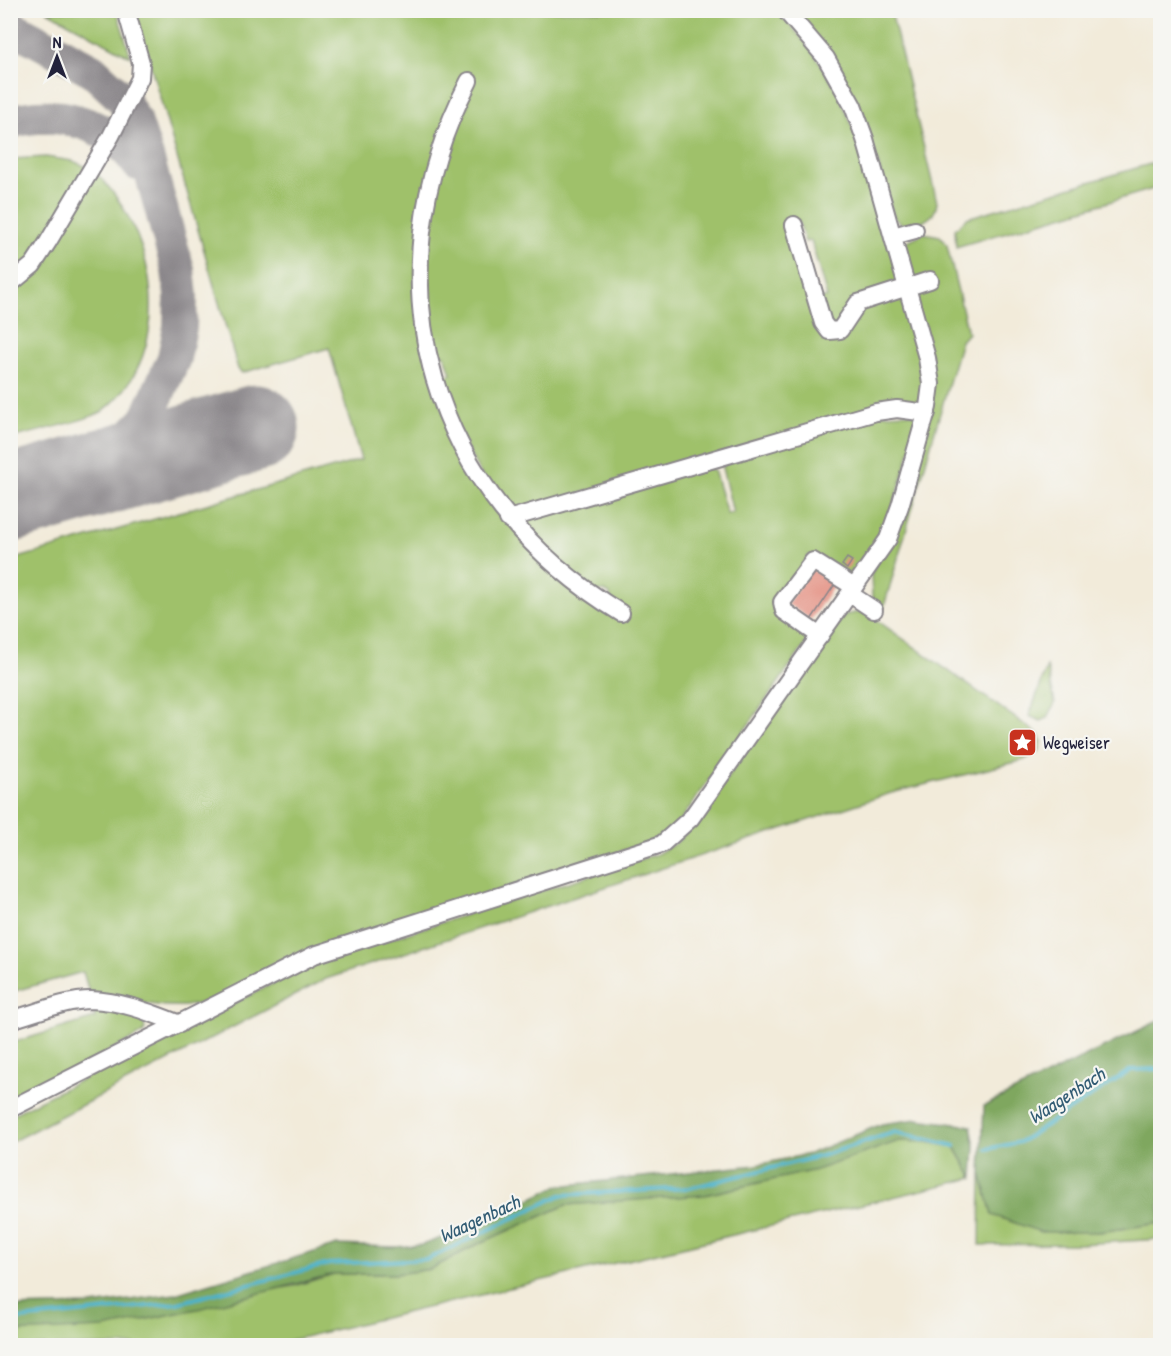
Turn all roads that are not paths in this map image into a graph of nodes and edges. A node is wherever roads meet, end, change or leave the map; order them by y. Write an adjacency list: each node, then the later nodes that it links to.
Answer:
1 (126, 10): 8 (lane)
2 (785, 10): 6 (lane)
3 (469, 81): 11 (lane)
4 (794, 225): 9 (lane)
5 (915, 230): 6 (lane)
6 (893, 236): 9 (lane)
7 (930, 280): 9 (lane)
8 (10, 284)
9 (907, 288): 10 (lane)
10 (927, 413): 11 (lane); 12 (lane)
11 (508, 519): 14 (lane)
12 (852, 590): 13 (lane); 15 (lane); 15 (lane)
13 (874, 610)
14 (621, 613)
15 (820, 636): 17 (lane)
16 (10, 1020): 17 (lane)
17 (180, 1024): 18 (lane)
18 (10, 1109)

